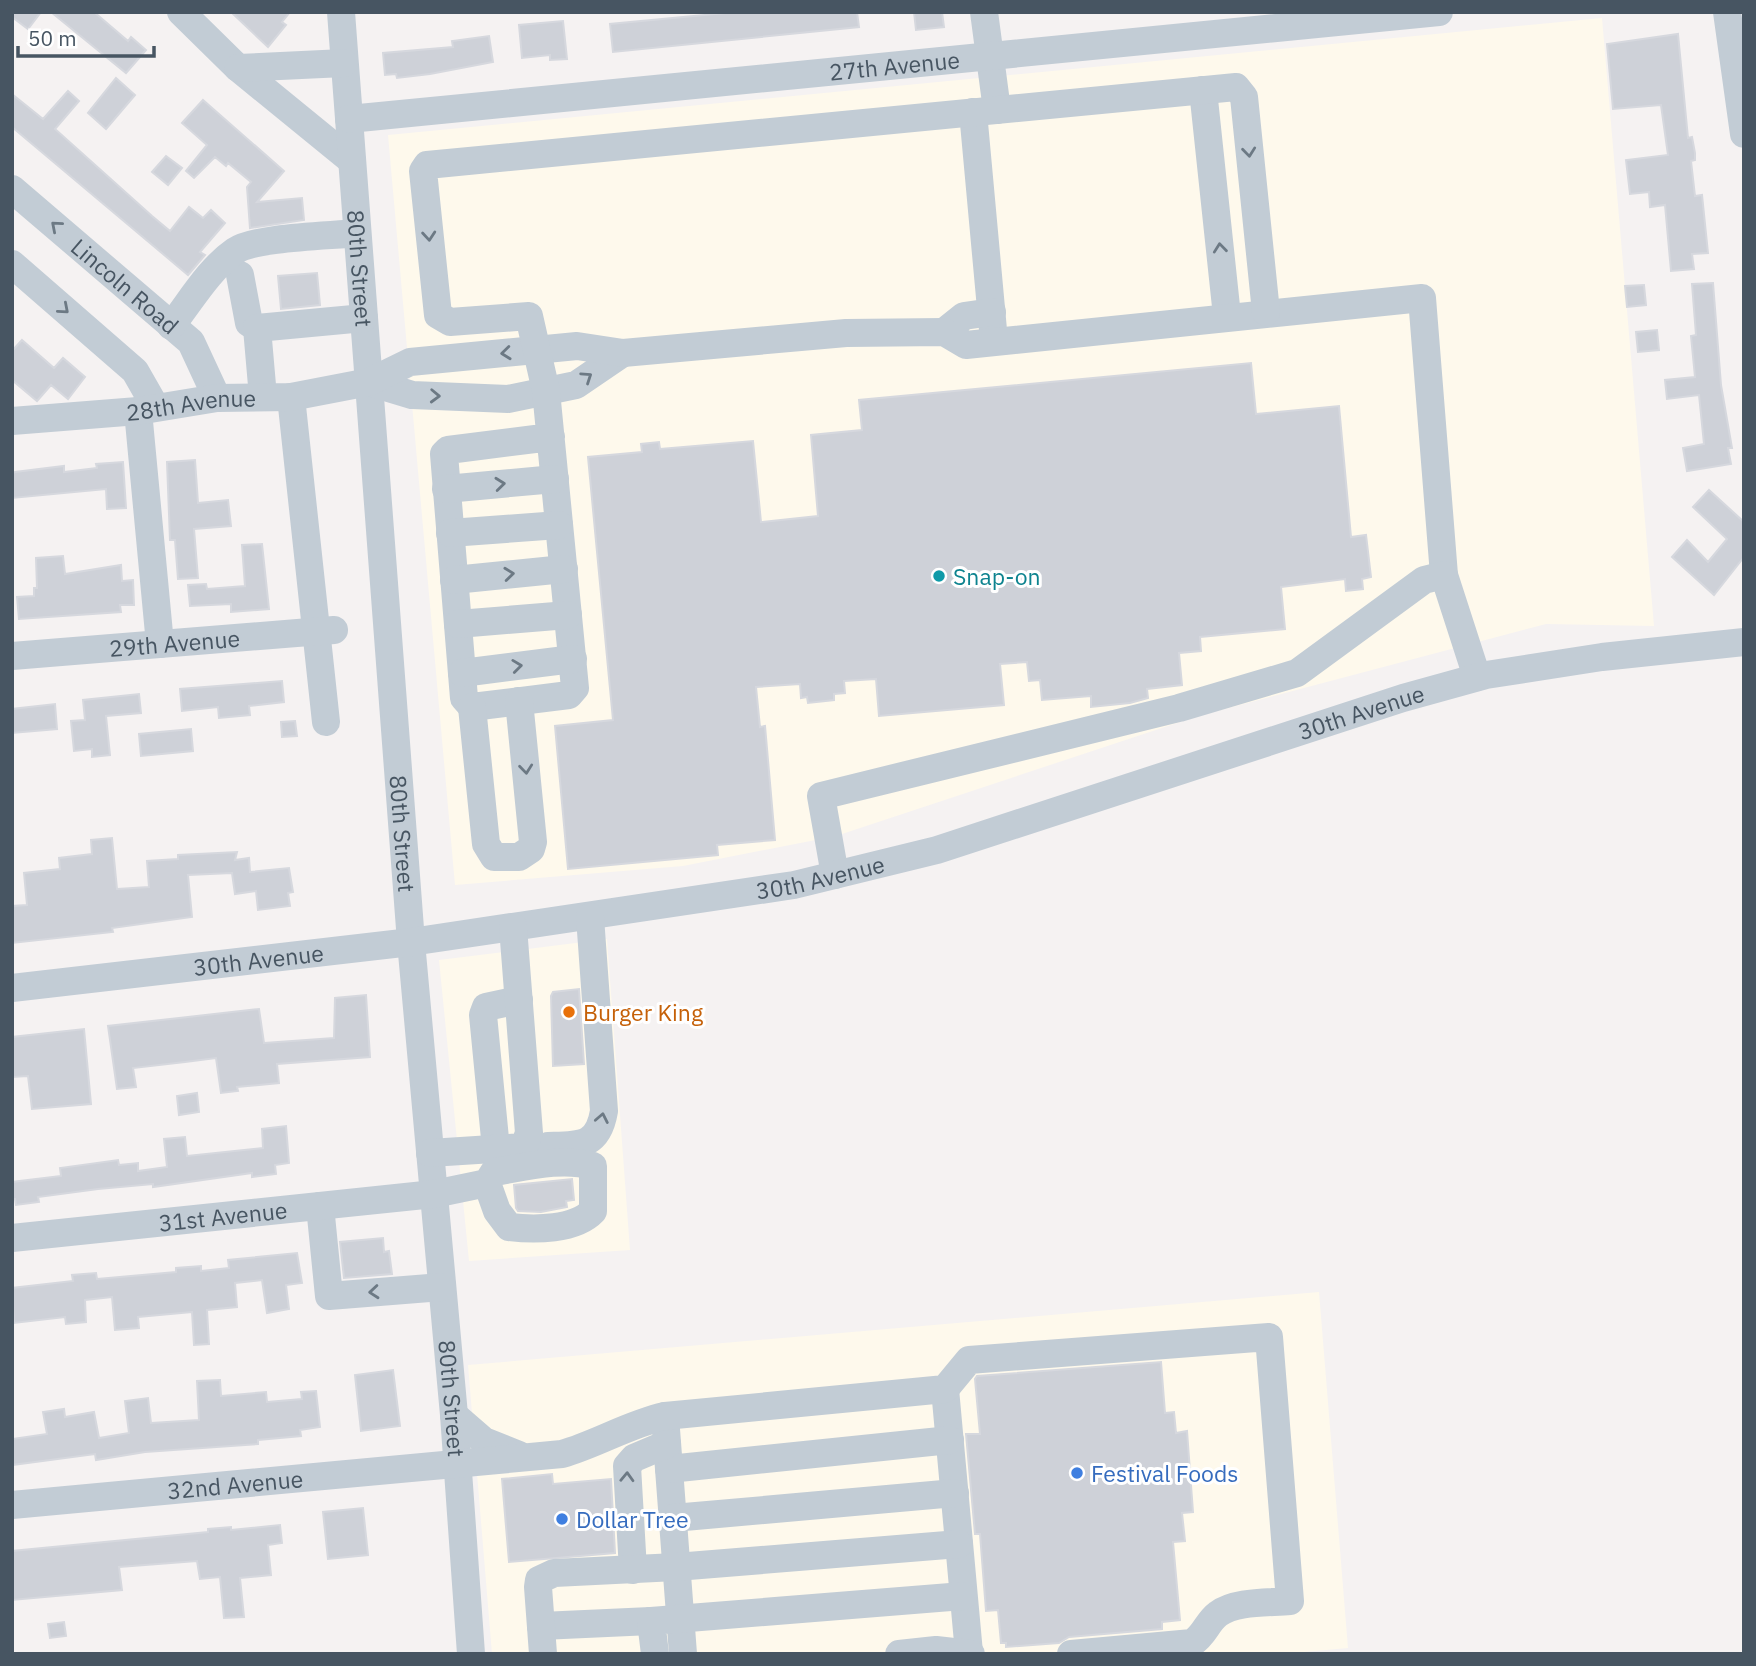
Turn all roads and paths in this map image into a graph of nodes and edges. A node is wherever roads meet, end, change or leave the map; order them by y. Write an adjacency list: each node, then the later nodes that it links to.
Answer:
1 (181, 12): 8 (street)
2 (341, 12): 7 (street, 80th Street)
3 (984, 12): 6 (street)
4 (1439, 12): 6 (street, 27th Avenue)
5 (1727, 12): 12 (street)
6 (989, 55): 10 (street); 11 (street, 27th Avenue)
7 (344, 63): 8 (street); 11 (street, 80th Street)
8 (237, 68): 13 (street)
9 (1203, 90): 10 (street); 19 (street, one-way to 19); 20 (street, one-way to 9)
10 (985, 111): 18 (street); 26 (street, one-way to 26)
11 (348, 119): 13 (street, 80th Street)
12 (1744, 134)
13 (352, 161): 15 (street, 80th Street)
14 (12, 189): 22 (street, Lincoln Road, one-way to 14)
15 (358, 233): 21 (street, 80th Street); 22 (street)
16 (12, 264): 33 (street, one-way to 33)
17 (240, 275): 23 (street)
18 (992, 312): 24 (street); 25 (street)
19 (1266, 312): 20 (street); 41 (street)
20 (1227, 316): 25 (street)
21 (364, 318): 23 (street); 28 (street, 80th Street)
22 (171, 326): 32 (street, Lincoln Road)
23 (257, 328): 30 (street)
24 (944, 332): 25 (street); 27 (street)
25 (995, 341)
26 (539, 350): 27 (street); 28 (street, one-way to 28); 29 (street)
27 (623, 353): 29 (street, one-way to 27)
28 (369, 382): 29 (street, one-way to 29); 31 (street, 28th Avenue); 58 (street, 80th Street)
29 (546, 391): 35 (street)
30 (263, 397): 31 (street, 28th Avenue); 32 (street, 28th Avenue)
31 (291, 397): 45 (street)
32 (218, 398): 33 (street, 28th Avenue)
33 (147, 408): 34 (street, 28th Avenue); 47 (street)
34 (12, 421)
35 (551, 437): 36 (street); 37 (street)
36 (555, 479): 37 (street, one-way to 36); 38 (street)
37 (446, 489): 39 (street)
38 (559, 525): 39 (street); 40 (street)
39 (450, 533): 42 (street)
40 (564, 569): 42 (street, one-way to 40); 43 (street)
41 (1444, 575): 51 (street); 55 (street)
42 (454, 580): 44 (street)
43 (568, 615): 44 (street); 49 (street)
44 (458, 624): 50 (street)
45 (326, 631): 47 (street, 29th Avenue); 54 (street)
46 (1744, 642): 51 (street, 30th Avenue)
47 (160, 644): 48 (street, 29th Avenue)
48 (12, 656)
49 (573, 659): 50 (street, one-way to 49); 52 (street)
50 (462, 673): 53 (street)
51 (1477, 677): 55 (street, 30th Avenue)
52 (519, 701): 53 (street); 53 (street, one-way to 53)
53 (472, 707)
54 (326, 722)
55 (835, 875): 56 (street, 30th Avenue)
56 (590, 917): 57 (street, 30th Avenue); 61 (street, one-way to 56)
57 (513, 927): 58 (street, 30th Avenue); 60 (street)
58 (411, 942): 59 (street, 30th Avenue); 63 (street, 80th Street)
59 (12, 988)
60 (519, 1000): 61 (street); 62 (street)
61 (524, 1147): 62 (street)
62 (496, 1149): 63 (street)
63 (430, 1153): 65 (street, 80th Street)
64 (487, 1182): 65 (street, 31st Avenue)
65 (434, 1194): 66 (street, 31st Avenue); 68 (street, 80th Street)
66 (320, 1206): 67 (street, 31st Avenue); 68 (street, one-way to 66)
67 (12, 1238)
68 (442, 1287): 70 (street, 80th Street)
69 (945, 1389): 71 (street); 72 (street); 90 (street)
70 (454, 1415): 73 (street); 74 (street, 80th Street)
71 (950, 1440): 72 (street); 75 (street)
72 (667, 1443): 73 (street, 32nd Avenue); 77 (street); 80 (street, one-way to 72)
73 (527, 1458): 74 (street, 32nd Avenue)
74 (457, 1464): 76 (street, 32nd Avenue); 86 (street, 80th Street)
75 (954, 1493): 77 (street); 78 (street)
76 (12, 1505)
77 (673, 1518): 79 (street)
78 (959, 1544): 79 (street); 81 (street)
79 (676, 1567): 80 (street); 82 (street)
80 (633, 1570): 84 (street)
81 (964, 1596): 82 (street); 85 (street)
82 (681, 1619): 83 (street); 88 (street)
83 (650, 1621): 84 (street); 87 (street)
84 (542, 1640)
85 (970, 1653): 89 (street)
86 (471, 1654)
87 (654, 1654)
88 (683, 1654)
89 (899, 1654)
90 (1070, 1654)

